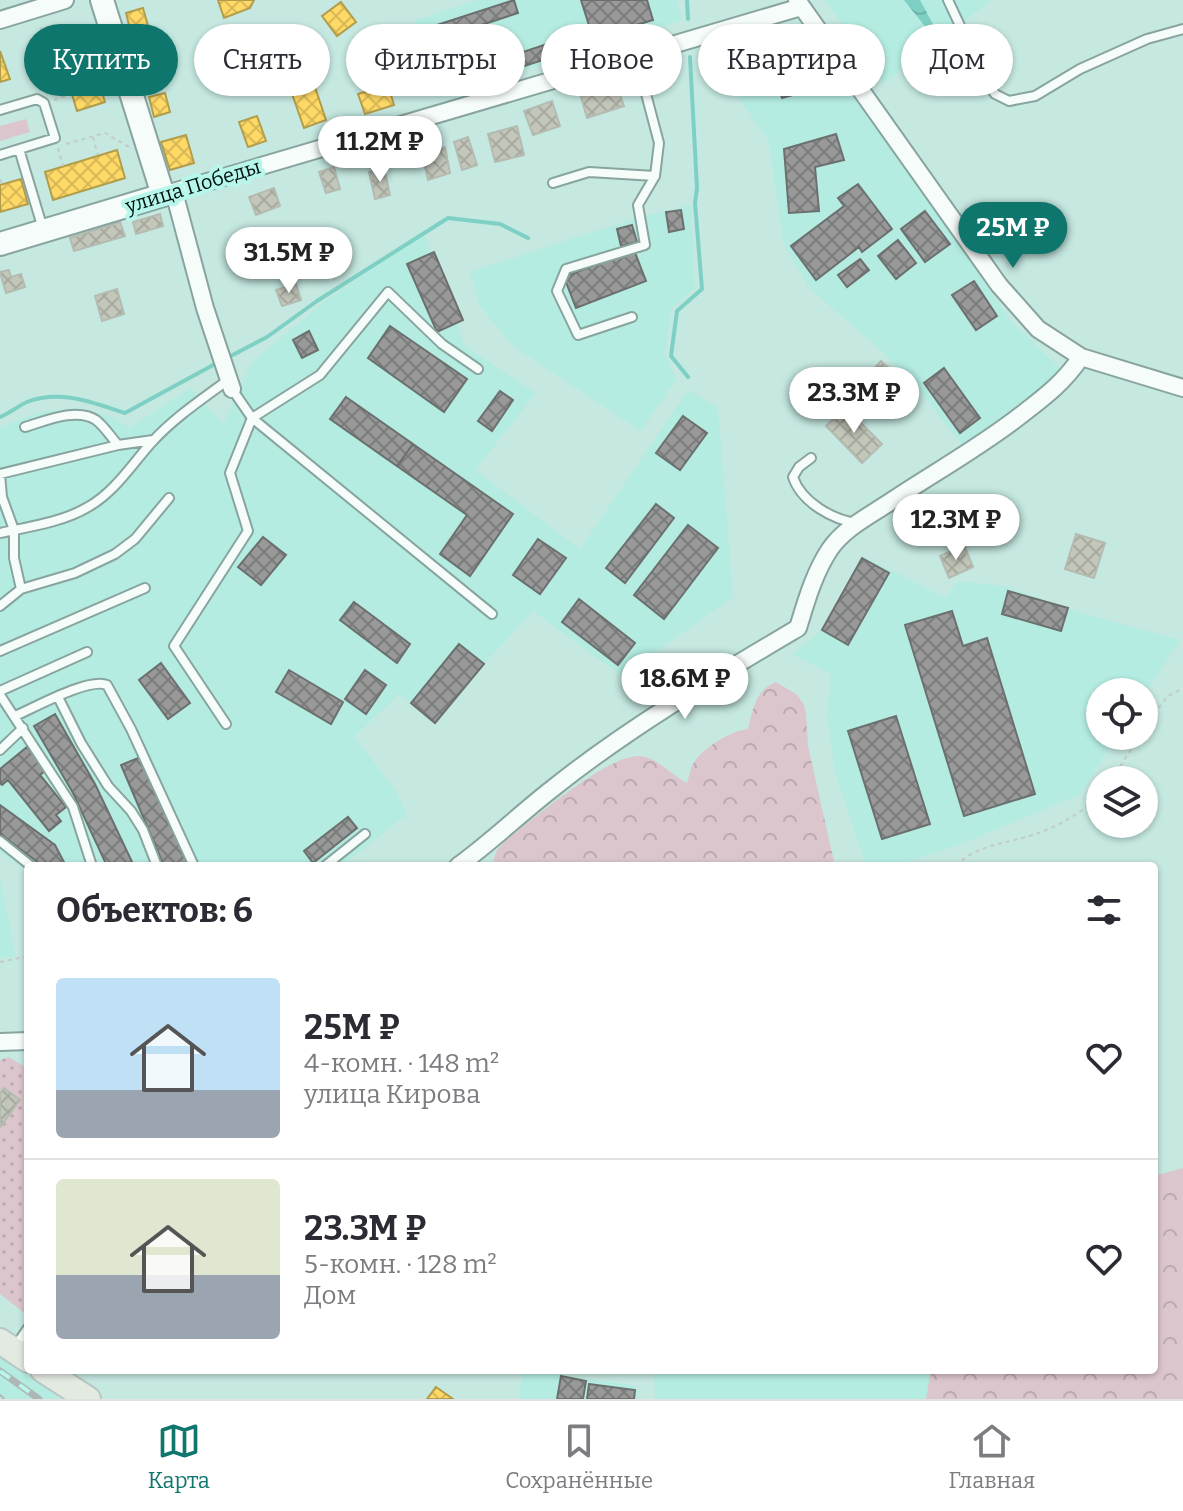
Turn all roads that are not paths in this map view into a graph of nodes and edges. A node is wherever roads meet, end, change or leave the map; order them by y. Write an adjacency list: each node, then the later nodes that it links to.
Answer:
1 (65, 0): 5 (street)
2 (102, 0): 15 (street)
3 (948, 0): 6 (lane)
4 (799, 4): 7 (street, улица Победы); 19 (street)
5 (0, 20)
6 (1183, 29)
7 (682, 41)
8 (541, 84): 15 (street, улица Победы)
9 (647, 96): 13 (lane)
10 (0, 110): 11 (lane)
11 (19, 149): 12 (lane); 16 (lane)
12 (0, 155)
13 (655, 176): 14 (lane); 18 (lane)
14 (553, 183)
15 (168, 194): 16 (street, улица Победы); 21 (street)
16 (43, 231): 17 (street, улица Победы)
17 (0, 244)
18 (632, 317)
19 (1081, 357): 22 (street); 30 (street)
20 (478, 369): 23 (lane)
21 (230, 385): 23 (lane); 25 (lane)
22 (1183, 388)
23 (252, 418): 36 (lane); 42 (lane)
24 (25, 427): 26 (lane)
25 (154, 440): 26 (lane); 31 (lane)
26 (118, 445): 28 (lane)
27 (811, 458): 30 (lane)
28 (1, 497): 31 (lane)
29 (169, 498): 34 (lane)
30 (858, 523): 52 (street)
31 (14, 530): 32 (lane); 34 (lane)
32 (0, 533)
33 (145, 588): 37 (lane)
34 (21, 589): 35 (lane)
35 (0, 606)
36 (492, 614)
37 (0, 651)
38 (87, 652): 39 (lane)
39 (0, 693): 41 (lane)
40 (58, 697): 41 (lane); 49 (lane); 50 (lane)
41 (15, 716): 43 (lane)
42 (226, 724)
43 (23, 728): 44 (lane); 48 (lane)
44 (0, 750)
45 (365, 834): 51 (lane)
46 (0, 841): 47 (lane)
47 (26, 862)
48 (91, 862)
49 (155, 862)
50 (192, 862)
51 (330, 862)
52 (463, 862)
53 (24, 1041): 54 (street)
54 (0, 1042)
55 (49, 1374): 56 (main road)
56 (88, 1399)

